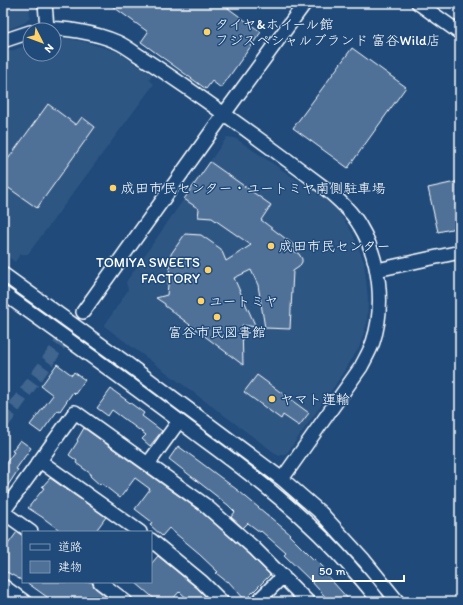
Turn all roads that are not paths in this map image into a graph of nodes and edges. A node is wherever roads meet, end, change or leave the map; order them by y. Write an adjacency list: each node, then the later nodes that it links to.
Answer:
1 (45, 3): 4 (street)
2 (305, 3): 9 (street)
3 (418, 3): 6 (street)
4 (44, 22)
5 (62, 30): 9 (street)
6 (460, 33)
7 (22, 35): 8 (street)
8 (3, 41)
9 (224, 114): 11 (street); 14 (street)
10 (460, 252): 11 (street)
11 (377, 270): 18 (street)
12 (3, 274): 18 (street)
13 (3, 293): 15 (street)
14 (83, 312)
15 (179, 421): 17 (street); 31 (street)
16 (40, 461): 17 (street); 19 (street); 21 (street)
17 (148, 464): 23 (street)
18 (282, 479): 32 (street)
19 (3, 512): 20 (street)
20 (30, 531)
21 (139, 531)
22 (152, 541): 28 (street)
23 (283, 576): 29 (street); 30 (street)
24 (101, 583): 27 (street)
25 (3, 586): 26 (street)
26 (25, 602)
27 (126, 602)
28 (222, 602)
29 (257, 602)
30 (308, 602)
31 (379, 602)
32 (398, 602)

